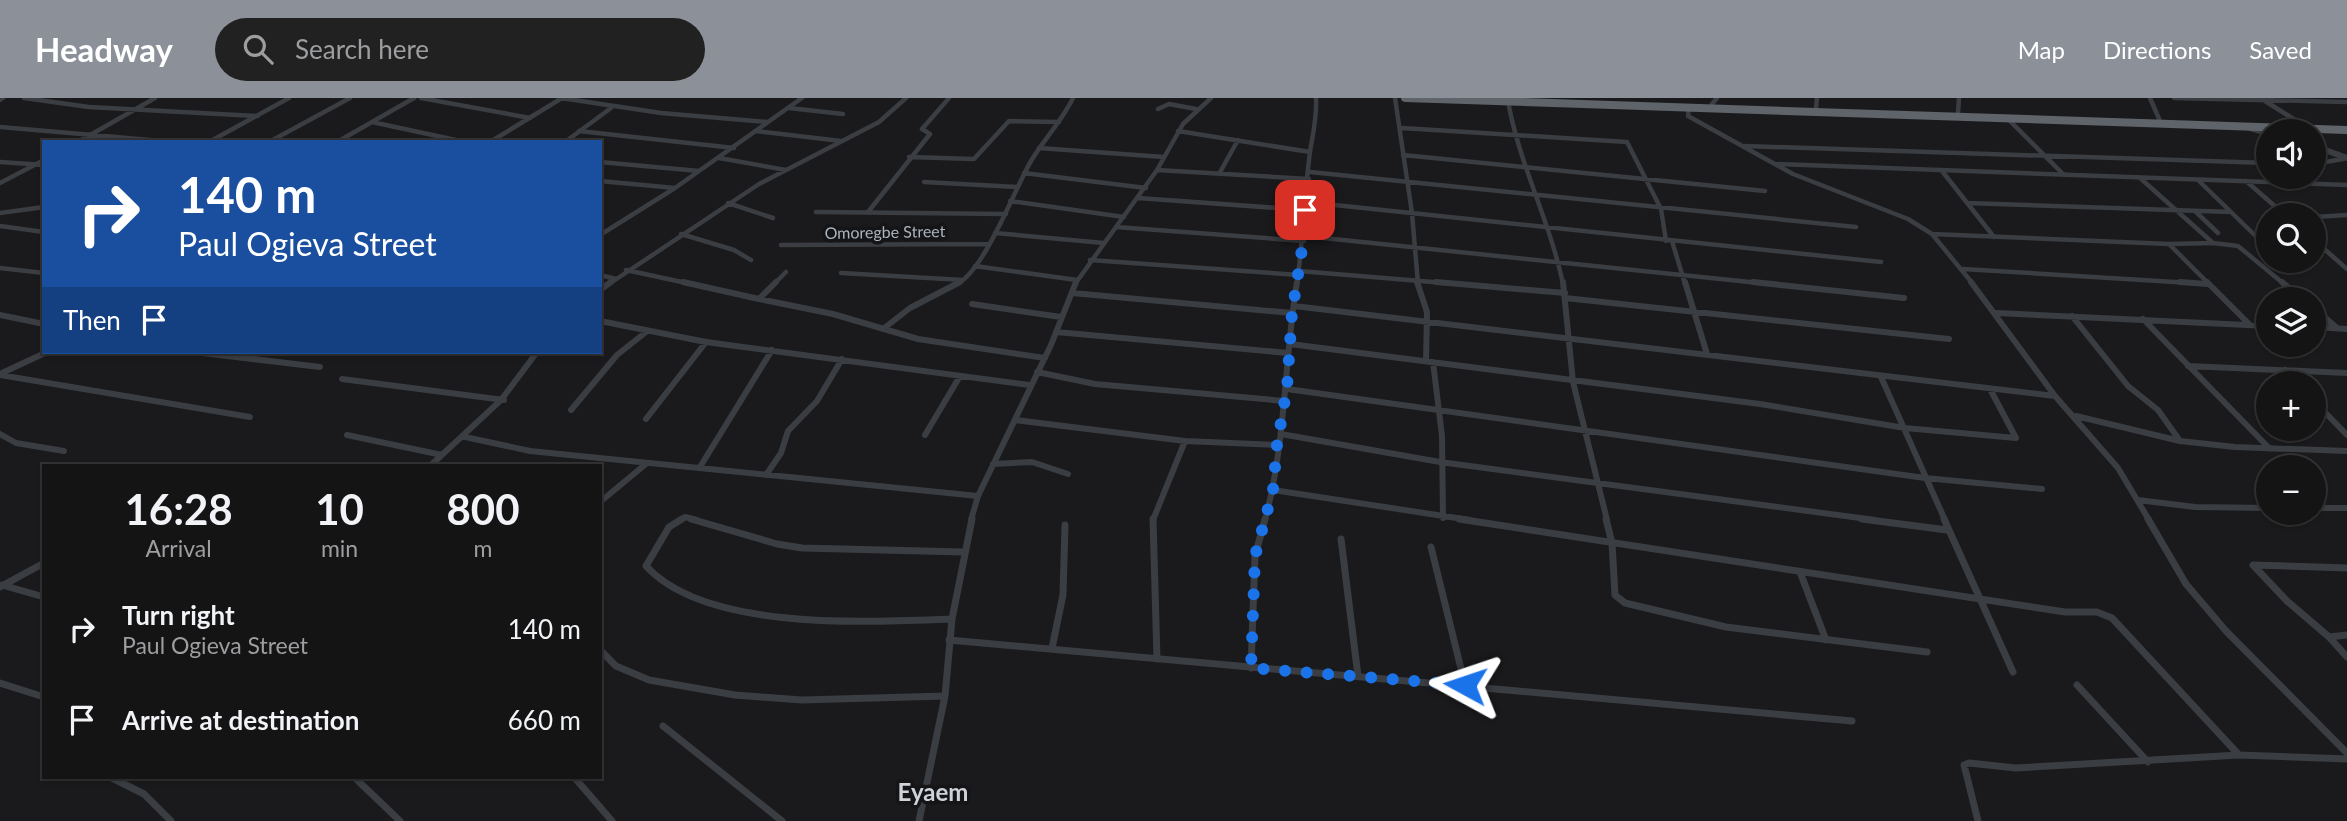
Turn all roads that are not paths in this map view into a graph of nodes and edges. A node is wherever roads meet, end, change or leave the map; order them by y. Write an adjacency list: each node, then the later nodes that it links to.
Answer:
1 (24, 98): 31 (street)
2 (155, 98): 31 (street)
3 (289, 98): 36 (street)
4 (350, 98): 59 (street)
5 (414, 98): 41 (street)
6 (421, 98): 37 (street)
7 (562, 98): 27 (street); 37 (street)
8 (802, 98): 29 (street)
9 (905, 98): 65 (street)
10 (949, 98): 73 (street)
11 (1073, 98): 43 (street)
12 (1211, 98): 33 (street)
13 (1316, 98): 69 (street)
14 (1395, 98): 47 (street)
15 (1405, 98): 23 (highway)
16 (1519, 98): 24 (highway)
17 (1816, 98): 30 (street)
18 (1959, 98): 34 (street)
19 (2150, 98): 40 (street)
20 (2177, 98): 22 (street)
21 (2295, 98): 25 (street)
22 (2264, 100): 25 (street); 39 (street)
23 (1508, 101): 28 (highway); 55 (street)
24 (1714, 101): 30 (highway)
25 (2301, 102): 26 (street)
26 (2347, 102)
27 (612, 107): 42 (street); 51 (street)
28 (1689, 107): 38 (highway); 66 (street)
29 (788, 108): 35 (street); 42 (street)
30 (1816, 108): 34 (highway)
31 (136, 109): 36 (street); 54 (street)
32 (1158, 109): 33 (street)
33 (1196, 109): 53 (street)
34 (1958, 113): 40 (highway)
35 (843, 114)
36 (258, 116): 58 (street)
37 (530, 118): 62 (street)
38 (2007, 118): 49 (highway); 71 (street)
39 (2294, 119)
40 (2160, 121): 44 (highway)
41 (372, 122): 60 (street); 61 (street)
42 (769, 122): 52 (street)
43 (1059, 122): 68 (street); 73 (street)
44 (2256, 124)
45 (0, 127): 54 (street)
46 (2326, 127): 48 (highway)
47 (1402, 128): 55 (street); 72 (street)
48 (2347, 128): 50 (highway)
49 (2256, 129)
50 (2326, 129)
51 (579, 131): 63 (street); 67 (street)
52 (755, 131): 65 (street); 67 (street)
53 (1178, 131): 64 (street); 75 (street)
54 (92, 135): 56 (street); 57 (street)
55 (1514, 135): 85 (street); 94 (street)
56 (82, 140)
57 (151, 140)
58 (213, 140)
59 (274, 140)
60 (340, 140)
61 (456, 140)
62 (493, 140)
63 (568, 140)
64 (1238, 140): 69 (street); 92 (street)
65 (843, 141): 86 (street)
66 (1742, 146): 71 (street); 83 (street)
67 (734, 148): 74 (street)
68 (1039, 148): 75 (street); 91 (street)
69 (1310, 152): 90 (street)
70 (2326, 152): 76 (street)
71 (2042, 154): 81 (street); 93 (street)
72 (1403, 155): 85 (street); 101 (street)
73 (909, 157): 121 (street)
74 (719, 158): 86 (street); 88 (street)
75 (1164, 158): 87 (street)
76 (2346, 159): 80 (street)
77 (42, 160): 82 (street)
78 (0, 162): 82 (street)
79 (602, 162): 88 (street)
80 (2326, 162)
81 (2256, 163)
82 (34, 164): 84 (street); 102 (street)
83 (1773, 164): 89 (street); 139 (street)
84 (42, 165)
85 (1525, 166): 94 (street); 108 (street)
86 (786, 170): 112 (street)
87 (1157, 170): 92 (street); 106 (street)
88 (699, 171): 105 (street)
89 (1942, 171): 93 (street); 113 (street)
90 (1310, 172): 96 (street); 101 (street)
91 (1024, 173): 104 (street); 106 (street)
92 (1219, 174): 96 (street)
93 (2064, 175): 95 (street)
94 (1643, 178): 107 (street); 116 (street)
95 (2140, 178): 97 (street); 117 (street)
96 (1309, 179): 111 (street)
97 (2198, 180): 99 (street); 122 (street)
98 (602, 181): 105 (street)
99 (2246, 181): 103 (street); 114 (street)
100 (923, 182): 104 (street)
101 (1406, 182): 108 (street); 124 (street)
102 (0, 183)
103 (2347, 185)
104 (1017, 187): 110 (street)
105 (675, 188): 137 (street)
106 (1146, 188): 109 (street)
107 (1765, 191)
108 (1536, 196): 116 (street); 132 (street)
109 (1138, 198): 118 (street); 128 (street)
110 (1010, 201): 125 (street); 128 (street)
111 (1306, 202): 118 (street); 124 (street)
112 (728, 203): 129 (street); 138 (street)
113 (1967, 203): 117 (street); 141 (street)
114 (2271, 203)
115 (42, 206): 123 (street)
116 (1661, 209): 133 (street); 143 (street)
117 (2174, 209): 119 (street); 145 (street)
118 (1305, 210): 142 (street)
119 (2195, 211): 122 (street); 136 (street)
120 (816, 212): 121 (street)
121 (868, 212): 125 (street)
122 (2231, 212): 140 (street)
123 (0, 213)
124 (1412, 213): 132 (street); 149 (street)
125 (1006, 214): 135 (street)
126 (2347, 215): 127 (street)
127 (2326, 216)
128 (1124, 217): 131 (street)
129 (773, 218)
130 (0, 226): 134 (street)
131 (1116, 227): 142 (street); 144 (street)
132 (1545, 227): 143 (street); 153 (street)
133 (1856, 227)
134 (42, 232)
135 (995, 233): 144 (street); 146 (street)
136 (2218, 233)
137 (602, 234)
138 (681, 234): 151 (street); 158 (street)
139 (1932, 234): 141 (street); 159 (street)
140 (2256, 236)
141 (1994, 237): 147 (street)
142 (1304, 239): 149 (street); 163 (street)
143 (1669, 241): 154 (street); 164 (street)
144 (1104, 243): 152 (street)
145 (2213, 243): 147 (street); 171 (street)
146 (989, 244): 148 (street, Omoregbe Street); 155 (street)
147 (2169, 244): 170 (street)
148 (781, 245)
149 (1416, 247): 153 (street); 169 (street)
150 (2326, 251): 157 (street)
151 (751, 260)
152 (1090, 260): 163 (street); 168 (street)
153 (1558, 260): 164 (street); 174 (street)
154 (1881, 262)
155 (975, 266): 167 (street); 168 (street)
156 (0, 268): 161 (street)
157 (2347, 269)
158 (626, 270): 166 (street); 176 (street)
159 (1963, 270): 170 (street); 180 (street)
160 (786, 272): 176 (street)
161 (42, 273)
162 (841, 273): 167 (street)
163 (1299, 273): 169 (street); 178 (street)
164 (1682, 274): 175 (street); 179 (street)
165 (602, 276): 166 (street)
166 (615, 279): 172 (street)
167 (965, 280): 194 (street)
168 (1077, 280): 173 (street)
169 (1418, 281): 174 (street); 186 (street)
170 (2207, 284): 189 (street)
171 (2288, 287)
172 (602, 289)
173 (1072, 293): 178 (street); 183 (street)
174 (1565, 295): 179 (street); 197 (street)
175 (1905, 298)
176 (759, 299): 194 (street)
177 (972, 304): 183 (street)
178 (1293, 309): 186 (street); 200 (street)
179 (1696, 312): 198 (street); 206 (street)
180 (1996, 313): 182 (street); 223 (street)
181 (0, 315): 188 (street)
182 (2072, 316): 184 (street); 242 (street)
183 (1061, 317): 196 (street)
184 (2143, 319): 189 (street); 210 (street)
185 (2326, 319): 192 (street)
186 (1426, 320): 197 (street); 209 (street)
187 (602, 321): 195 (street)
188 (42, 324)
189 (2250, 325): 190 (street)
190 (2256, 325)
191 (2326, 328): 192 (street)
192 (2337, 328): 193 (street)
193 (2347, 328)
194 (883, 330): 207 (street)
195 (646, 332): 199 (street); 226 (street)
196 (1056, 332): 202 (street); 207 (street)
197 (1569, 335): 206 (street); 219 (street)
198 (1949, 339)
199 (706, 342): 201 (street); 231 (street)
200 (1290, 344): 202 (street); 209 (street)
201 (772, 350): 208 (street); 252 (street)
202 (1288, 353): 221 (street)
203 (43, 354): 215 (street)
204 (211, 354): 211 (street)
205 (536, 354): 224 (street)
206 (1707, 354): 217 (street)
207 (1045, 358): 213 (street)
208 (842, 359): 216 (street); 254 (street)
209 (1429, 362): 219 (street); 227 (street)
210 (2188, 366): 212 (street); 244 (street)
211 (320, 367)
212 (2285, 370): 214 (street)
213 (1037, 372): 220 (street); 225 (street)
214 (2347, 373)
215 (1, 374): 230 (street)
216 (960, 376): 220 (street); 238 (street)
217 (1881, 377): 222 (street); 233 (street)
218 (342, 379): 224 (street)
219 (1573, 382): 233 (street); 234 (street)
220 (1029, 386): 232 (street)
221 (1287, 388): 225 (street); 227 (street)
222 (1990, 388): 223 (street); 233 (street)
223 (2056, 396): 229 (street)
224 (503, 400): 240 (street)
225 (1284, 401): 236 (street)
226 (571, 410)
227 (1438, 410): 234 (street); 248 (street)
228 (2326, 413): 239 (street)
229 (2076, 416): 242 (street); 261 (street)
230 (250, 417)
231 (646, 419)
232 (1015, 420): 241 (street); 251 (street)
233 (1905, 428): 255 (street)
234 (1584, 429): 255 (street); 256 (street)
235 (0, 434): 245 (street)
236 (1281, 434): 243 (street); 248 (street)
237 (347, 435): 247 (street)
238 (925, 435)
239 (2347, 435)
240 (465, 438): 247 (street); 249 (street)
241 (1185, 441): 243 (street); 287 (street)
242 (2180, 441): 244 (street)
243 (1277, 445): 258 (street)
244 (2270, 449): 246 (street)
245 (64, 451)
246 (2347, 452)
247 (442, 455): 250 (street)
248 (1440, 462): 256 (street); 265 (street)
249 (647, 463): 252 (street); 260 (street)
250 (432, 464)
251 (993, 464): 253 (street); 259 (street)
252 (700, 467): 254 (street)
253 (1068, 474)
254 (766, 475): 259 (street)
255 (1925, 478): 257 (street); 267 (street)
256 (1595, 483): 267 (street); 269 (street)
257 (2042, 489)
258 (1273, 490): 265 (street); 288 (street)
259 (978, 496): 271 (street)
260 (602, 500)
261 (2138, 500): 262 (street); 298 (street)
262 (2256, 508)
263 (2347, 508): 264 (street)
264 (2326, 509)
265 (1443, 519): 269 (street)
266 (1065, 526): 283 (street)
267 (1947, 530): 277 (street)
268 (1341, 539): 290 (street)
269 (1612, 543): 274 (street); 282 (street)
270 (1431, 547): 292 (street)
271 (963, 552): 278 (street); 278 (street)
272 (42, 564): 275 (street)
273 (2347, 568): 280 (street)
274 (1800, 572): 277 (street); 282 (street)
275 (1, 586): 276 (street)
276 (42, 596)
277 (1978, 599): 289 (street); 299 (street)
278 (952, 619): 281 (street)
279 (2347, 635): 280 (street)
280 (2329, 637): 286 (street)
281 (949, 640): 283 (street); 295 (street)
282 (1826, 640): 285 (street)
283 (1052, 648): 287 (street)
284 (602, 652): 295 (street)
285 (1927, 652)
286 (2347, 657)
287 (1157, 659): 288 (street)
288 (1251, 668): 290 (street)
289 (2012, 672)
290 (1358, 676): 292 (street)
291 (0, 683): 294 (street)
292 (1465, 685): 296 (street)
293 (2077, 685): 301 (street)
294 (42, 696)
295 (944, 696): 309 (street)
296 (1852, 721)
297 (663, 726): 308 (street)
298 (2347, 753)
299 (2239, 755): 300 (street); 301 (street)
300 (2347, 759)
301 (2148, 762): 310 (street)
302 (114, 779): 305 (street)
303 (356, 779): 306 (street)
304 (576, 779): 307 (street)
305 (171, 821)
306 (400, 821)
307 (612, 821)
308 (782, 821)
309 (919, 821)
310 (1978, 821)

